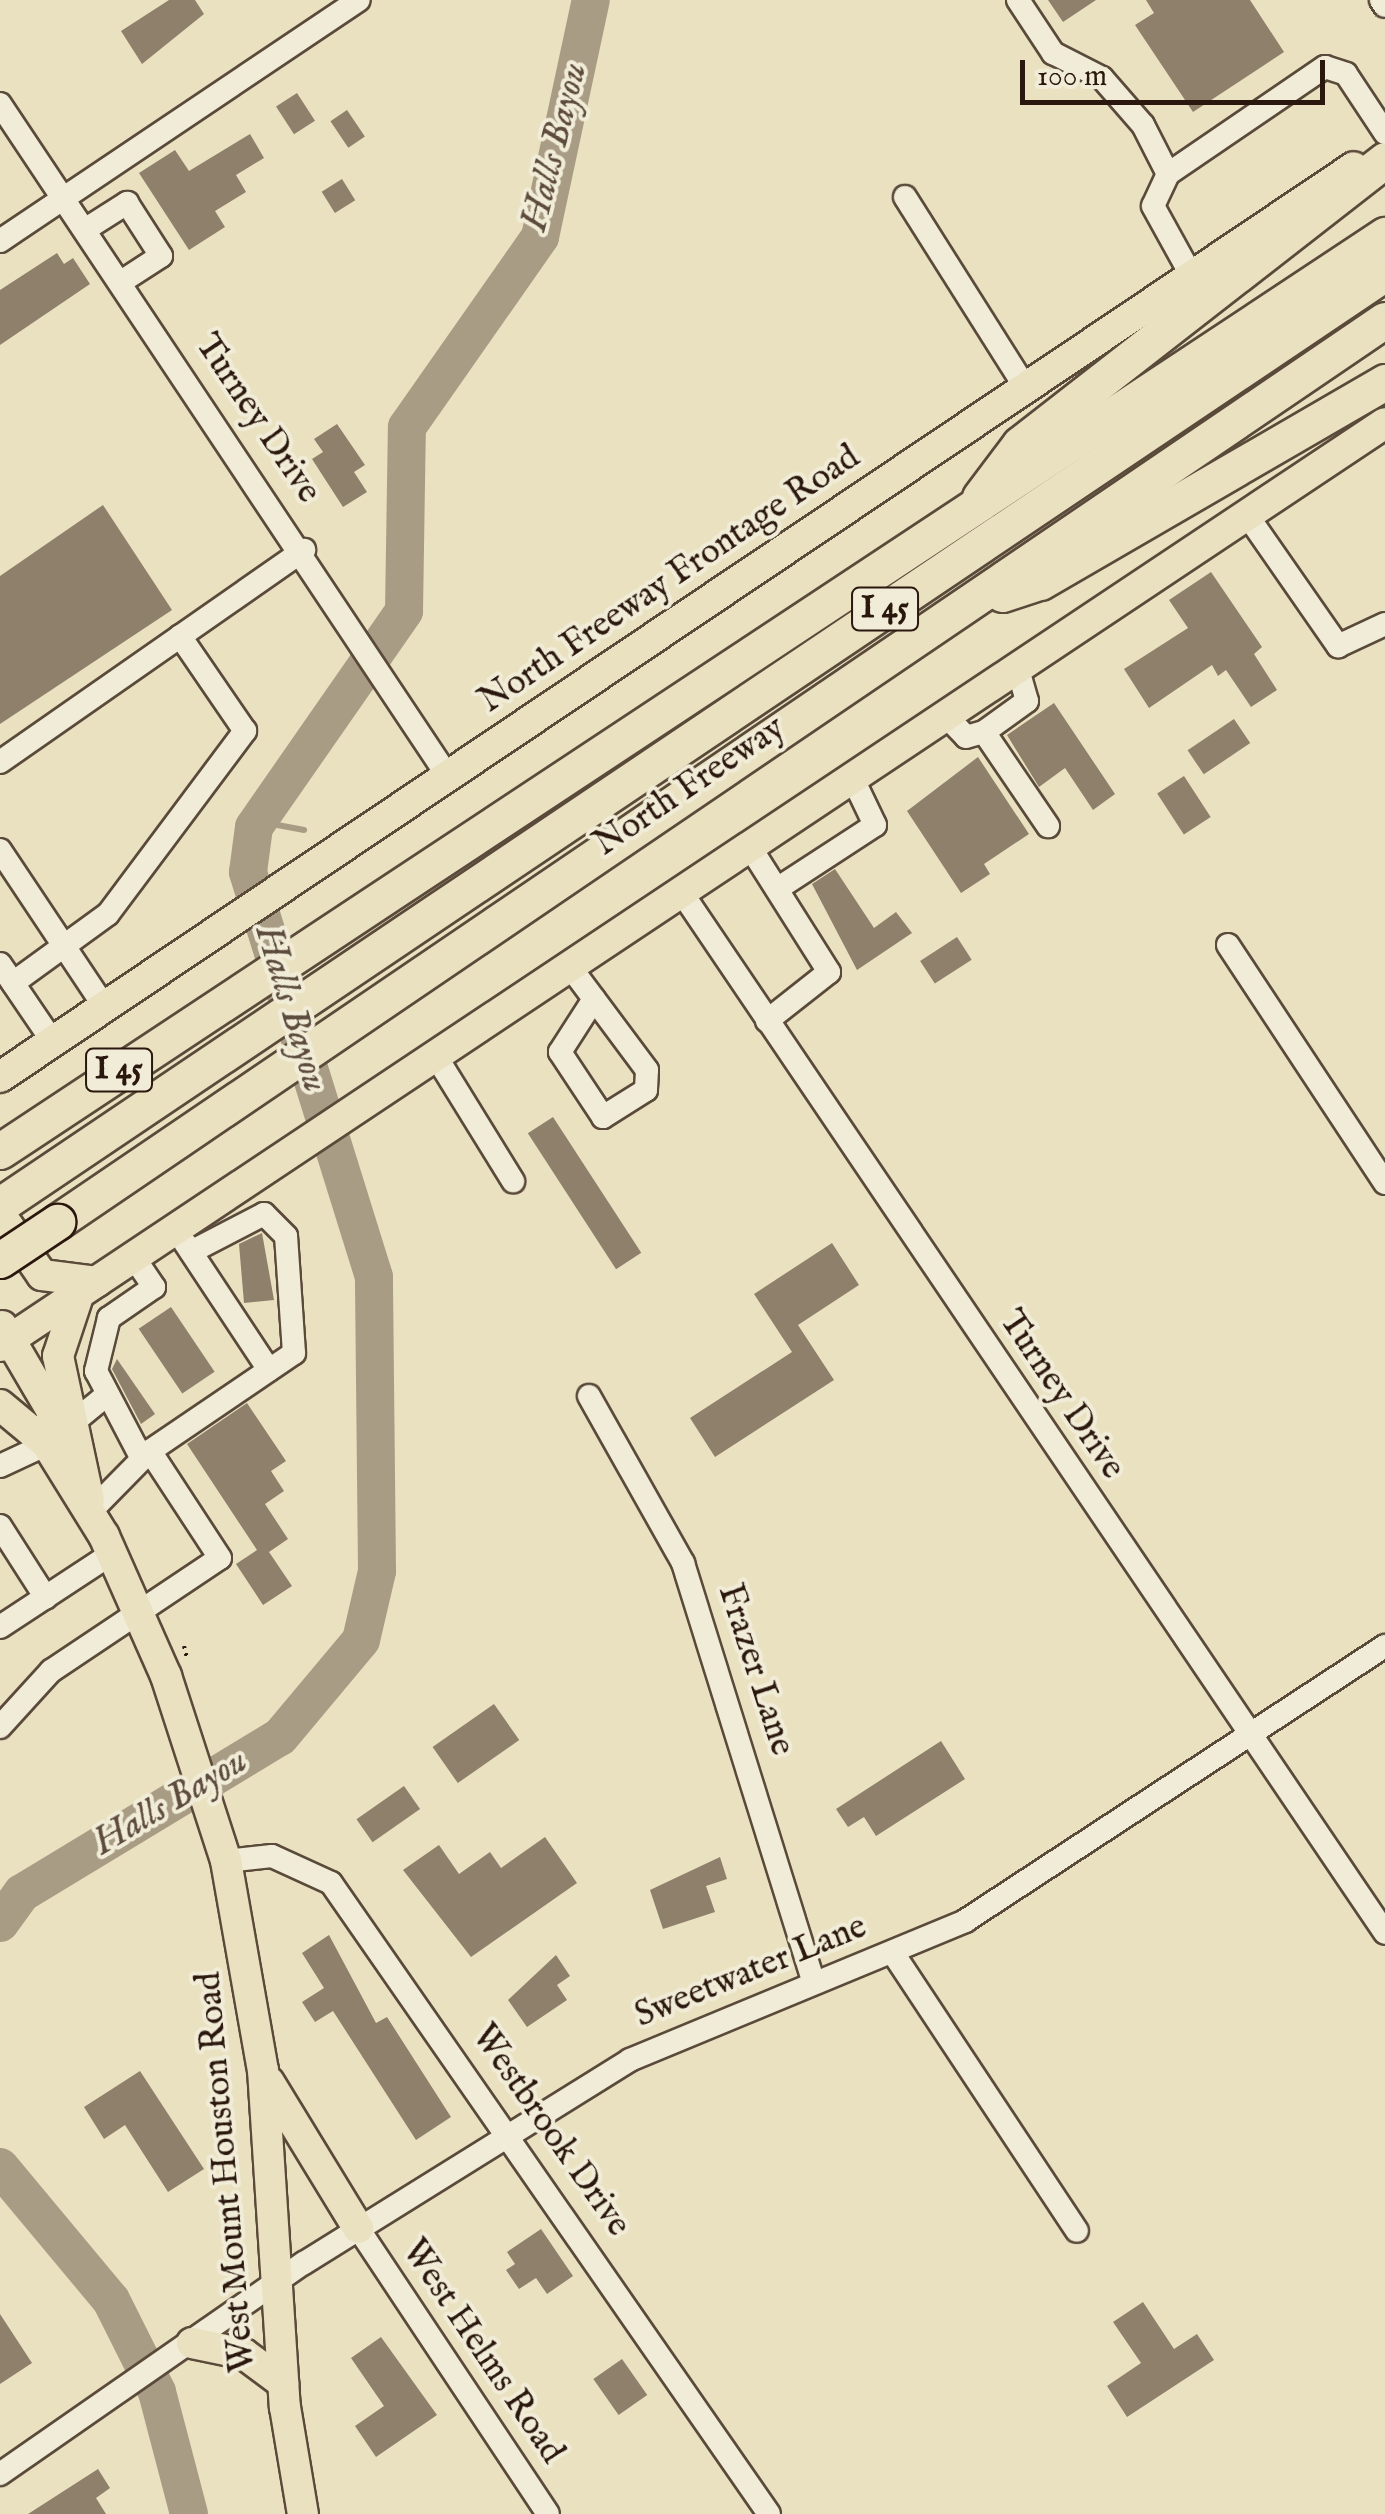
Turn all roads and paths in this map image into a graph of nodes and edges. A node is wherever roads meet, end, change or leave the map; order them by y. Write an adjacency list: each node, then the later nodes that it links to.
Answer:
1 (358, 0): 11 (street)
2 (1018, 0): 9 (street)
3 (1381, 0): 4 (street)
4 (1385, 6)
5 (0, 104): 11 (street, Turney Drive)
6 (1385, 133): 9 (street)
7 (1385, 146): 15 (main road, North Freeway Frontage Road)
8 (1385, 160): 23 (highway)
9 (1168, 174): 15 (street)
10 (904, 197): 20 (street)
11 (65, 199): 12 (street, Turney Drive); 14 (street)
12 (86, 229): 17 (street, Turney Drive); 17 (street)
13 (1385, 235): 23 (highway, I 45)
14 (0, 241)
15 (1190, 272): 20 (main road, North Freeway Frontage Road)
16 (1385, 273): 56 (highway, North Freeway / I 45)
17 (121, 282): 24 (street, Turney Drive)
18 (1385, 320): 25 (highway, North Freeway / I 45)
19 (1385, 382): 25 (highway)
20 (1023, 384): 34 (main road, North Freeway Frontage Road)
21 (1384, 427): 22 (main road)
22 (1247, 515): 26 (street); 28 (main road)
23 (962, 521): 53 (highway, I 45)
24 (304, 550): 27 (street); 34 (street, Turney Drive)
25 (958, 608): 60 (highway, North Freeway / I 45, bridge)
26 (1385, 624)
27 (180, 636): 33 (street); 43 (street)
28 (1018, 668): 29 (main road); 31 (street)
29 (988, 688): 30 (main road); 31 (street)
30 (946, 716): 32 (street); 35 (main road)
31 (1006, 716): 32 (street)
32 (984, 732): 36 (street)
33 (0, 762)
34 (449, 778): 41 (main road, North Freeway Frontage Road)
35 (852, 779): 37 (main road); 39 (street)
36 (1048, 826)
37 (750, 847): 39 (street); 40 (main road)
38 (0, 850): 43 (street)
39 (777, 889): 48 (street)
40 (682, 893): 44 (main road); 48 (street, Turney Drive)
41 (192, 943): 47 (main road, North Freeway Frontage Road); 52 (main road)
42 (1228, 946): 55 (street)
43 (66, 948): 45 (street); 47 (street)
44 (572, 968): 46 (street); 50 (main road)
45 (4, 973): 49 (street)
46 (594, 999): 46 (street)
47 (104, 1006): 49 (main road, North Freeway Frontage Road)
48 (767, 1021): 79 (street, Turney Drive)
49 (53, 1042): 51 (main road, North Freeway Frontage Road)
50 (438, 1058): 54 (street); 58 (main road)
51 (4, 1065)
52 (0, 1099)
53 (4, 1149)
54 (513, 1181)
55 (1385, 1182)
56 (0, 1205)
57 (0, 1214): 61 (main road)
58 (184, 1242): 59 (main road); 63 (street); 63 (street)
59 (134, 1259): 61 (main road); 65 (street)
60 (0, 1260)
61 (93, 1287): 62 (main road); 67 (main road)
62 (3, 1336): 69 (main road)
63 (269, 1370): 70 (street)
64 (589, 1396): 83 (street, Frazer Lane)
65 (103, 1398): 67 (street); 70 (street)
66 (0, 1406): 69 (main road, West Mount Houston Road)
67 (76, 1418): 69 (street); 71 (main road)
68 (0, 1433): 69 (main road)
69 (25, 1454): 71 (main road, West Mount Houston Road)
70 (145, 1454): 71 (street); 75 (street)
71 (84, 1500): 75 (main road, West Mount Houston Road)
72 (0, 1526): 74 (street)
73 (102, 1560): 74 (street)
74 (46, 1598): 76 (street)
75 (144, 1609): 78 (street); 80 (main road, West Mount Houston Road)
76 (0, 1627)
77 (1385, 1646): 79 (street, Sweetwater Lane)
78 (0, 1727)
79 (1250, 1737): 81 (street, Turney Drive); 82 (street, Sweetwater Lane)
80 (223, 1852): 84 (main road, West Mount Houston Road); 85 (street, Westbrook Drive)
81 (1385, 1934)
82 (894, 1953): 83 (street, Sweetwater Lane); 87 (street)
83 (814, 1984): 85 (street, Sweetwater Lane)
84 (264, 2070): 86 (main road); 88 (main road, West Mount Houston Road)
85 (514, 2137): 86 (street, Sweetwater Lane); 94 (street, Westbrook Drive)
86 (358, 2228): 88 (street, Sweetwater Lane); 93 (street, West Helms Road)
87 (1077, 2232)
88 (274, 2284): 89 (street, Sweetwater Lane); 90 (main road, West Mount Houston Road)
89 (192, 2344): 90 (main road); 91 (street, Sweetwater Lane)
90 (284, 2395): 92 (main road, West Mount Houston Road)
91 (0, 2474)
92 (303, 2514)
93 (548, 2514)
94 (769, 2514)

